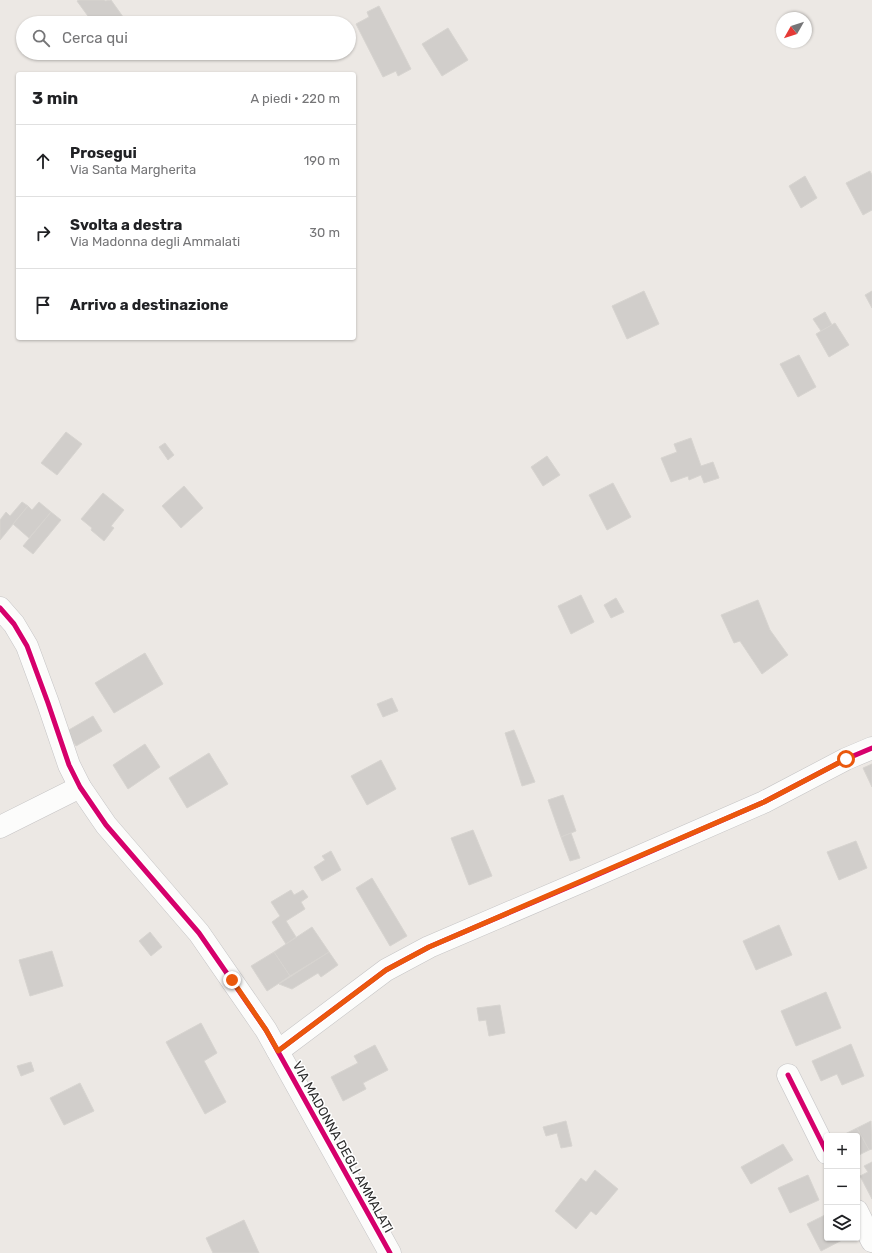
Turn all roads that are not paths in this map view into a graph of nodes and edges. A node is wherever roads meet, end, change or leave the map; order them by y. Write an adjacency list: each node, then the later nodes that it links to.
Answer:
1 (0, 608): 3 (street, VIA MADONNA DEGLI AMMALATI)
2 (872, 748): 5 (street)
3 (80, 787): 4 (street); 5 (street, VIA MADONNA DEGLI AMMALATI)
4 (0, 828)
5 (278, 1051): 10 (street, VIA MADONNA DEGLI AMMALATI)
6 (788, 1075): 7 (street)
7 (824, 1147)
8 (860, 1217): 9 (street)
9 (872, 1241)
10 (390, 1253)

